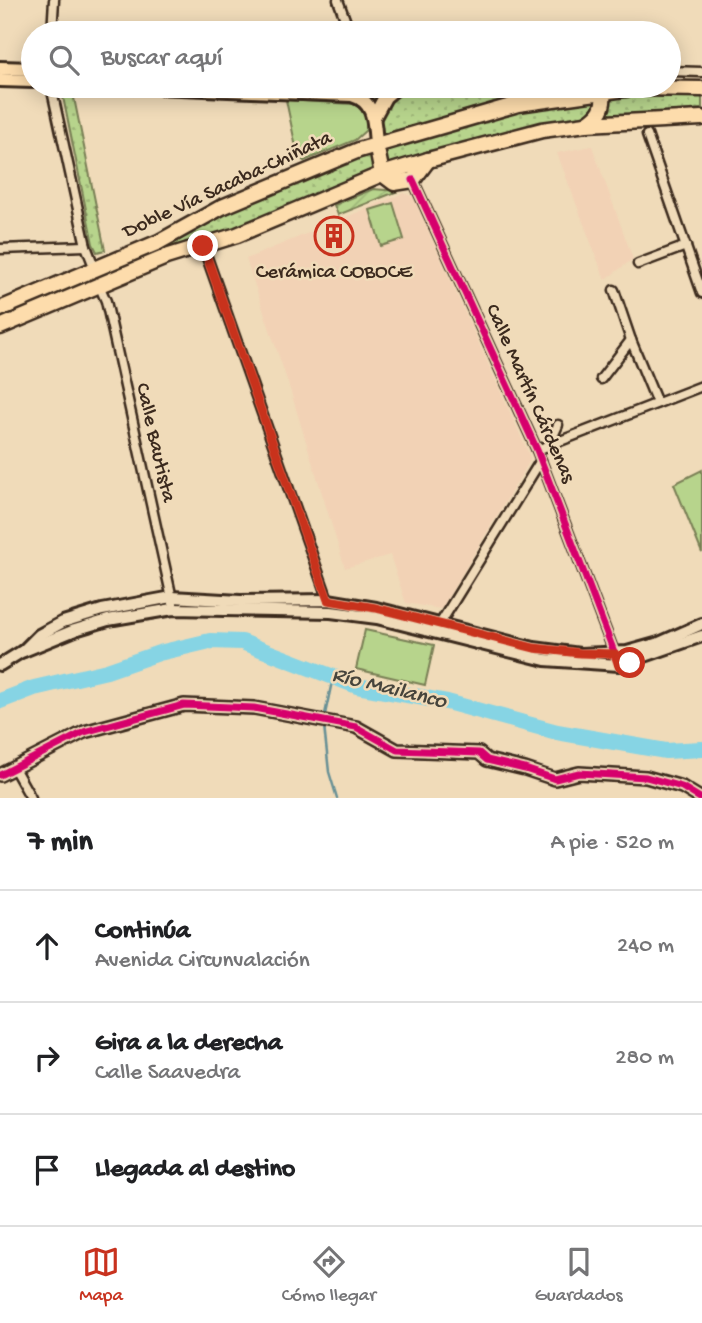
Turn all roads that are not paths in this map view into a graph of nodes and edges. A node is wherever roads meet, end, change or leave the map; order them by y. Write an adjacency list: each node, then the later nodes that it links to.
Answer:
1 (54, 0): 3 (street)
2 (338, 0): 4 (street)
3 (53, 21)
4 (346, 21)
5 (0, 68): 6 (main road)
6 (21, 69)
7 (681, 71): 8 (street)
8 (702, 72)
9 (0, 80): 10 (main road)
10 (21, 81)
11 (681, 88): 12 (highway, Doble Vía Sacaba-Chiñata)
12 (702, 89)
13 (54, 98): 26 (street)
14 (357, 98): 18 (main road)
15 (384, 98): 18 (main road)
16 (550, 98): 22 (highway, Doble Vía Sacaba-Chiñata)
17 (603, 98): 20 (highway)
18 (374, 117): 22 (main road)
19 (702, 118): 20 (highway, Doble Vía Sacaba-Chiñata)
20 (586, 124): 23 (highway, Doble Vía Sacaba-Chiñata)
21 (647, 135): 28 (street)
22 (376, 144): 24 (highway); 31 (highway, Doble Vía Sacaba-Chiñata)
23 (428, 160): 24 (highway, Doble Vía Sacaba-Chiñata); 25 (highway)
24 (382, 174): 25 (highway); 27 (highway, Doble Vía Sacaba-Chiñata)
25 (413, 180): 43 (street, Calle Martín Cárdenas)
26 (86, 246): 29 (street); 31 (street)
27 (203, 246): 32 (highway, Doble Vía Sacaba-Chiñata); 46 (street)
28 (686, 246): 30 (street); 34 (street)
29 (0, 249)
30 (638, 264)
31 (95, 268): 35 (highway, Doble Vía Sacaba-Chiñata)
32 (99, 285): 36 (highway, Doble Vía Sacaba-Chiñata); 45 (street, Calle Bautista)
33 (614, 290): 37 (street)
34 (702, 293)
35 (0, 309)
36 (0, 327)
37 (631, 340): 38 (street); 40 (street)
38 (601, 379)
39 (702, 386): 40 (street)
40 (657, 403): 42 (street)
41 (558, 425): 42 (street, Calle Martín Cárdenas)
42 (549, 445): 43 (street)
43 (537, 450): 44 (street, Calle Martín Cárdenas)
44 (541, 460): 49 (street, Calle Martín Cárdenas); 52 (street, Calle Martín Cárdenas)
45 (172, 597): 46 (main road); 47 (street, Calle Bautista); 51 (main road)
46 (328, 600): 49 (main road)
47 (173, 609): 49 (main road); 51 (main road)
48 (702, 624): 52 (main road)
49 (437, 628): 52 (main road)
50 (702, 636): 52 (main road)
51 (21, 652): 53 (main road)
52 (617, 660)
53 (0, 665)
54 (14, 768): 55 (main road); 56 (street); 57 (main road)
55 (0, 775)
56 (31, 798)
57 (700, 798)

